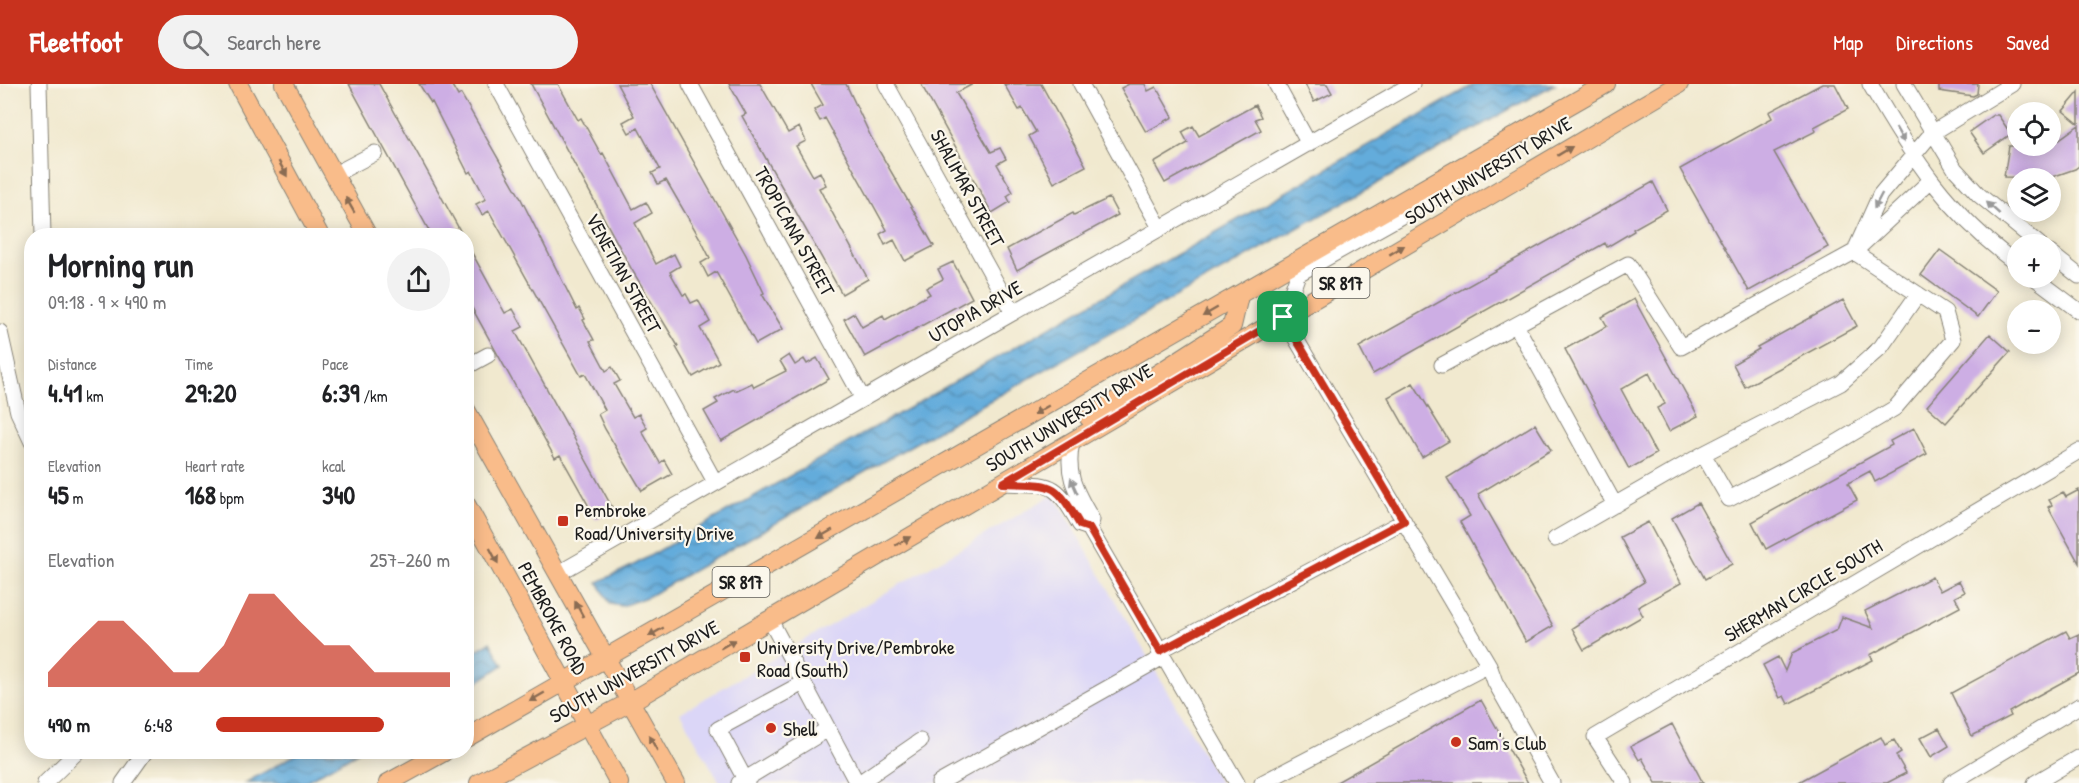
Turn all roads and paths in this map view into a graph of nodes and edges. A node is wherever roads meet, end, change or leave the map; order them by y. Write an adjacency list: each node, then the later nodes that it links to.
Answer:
1 (39, 84): 22 (street)
2 (238, 84): 23 (main road, one-way to 23)
3 (284, 84): 20 (main road)
4 (496, 84): 49 (street, VENETIAN STREET)
5 (690, 84): 42 (street, TROPICANA STREET)
6 (886, 84): 35 (street, SHALIMAR STREET)
7 (1081, 84): 25 (street)
8 (1276, 84): 17 (street)
9 (1412, 84): 17 (street, UTOPIA DRIVE)
10 (1606, 84): 16 (main road, SOUTH UNIVERSITY DRIVE / SR 817)
11 (1679, 84): 36 (main road, SOUTH UNIVERSITY DRIVE / SR 817, one-way to 11)
12 (1870, 84): 19 (street, one-way to 19)
13 (1904, 84): 15 (street)
14 (2012, 84): 15 (street)
15 (1932, 134): 19 (street); 26 (street, one-way to 15)
16 (1506, 142): 33 (main road, SOUTH UNIVERSITY DRIVE / SR 817); 36 (street)
17 (1309, 144): 25 (street, UTOPIA DRIVE)
18 (375, 153): 20 (street)
19 (1912, 156): 21 (street); 27 (street, one-way to 27)
20 (333, 175): 24 (main road, one-way to 20)
21 (1930, 181): 27 (street); 28 (street)
22 (43, 228)
23 (316, 228)
24 (363, 228)
25 (1160, 228): 35 (street, UTOPIA DRIVE)
26 (2027, 234)
27 (1854, 252): 32 (street); 37 (street)
28 (2007, 256)
29 (2061, 262): 30 (street)
30 (2079, 276)
31 (2048, 288): 34 (street)
32 (1918, 294): 47 (street); 47 (street)
33 (1239, 296): 48 (main road); 59 (main road, SOUTH UNIVERSITY DRIVE / SR 817, one-way to 59)
34 (2079, 311)
35 (1013, 313): 42 (street, UTOPIA DRIVE)
36 (1283, 317): 45 (main road, SOUTH UNIVERSITY DRIVE / SR 817); 53 (street)
37 (1516, 327): 41 (street); 51 (street)
38 (0, 332): 44 (street)
39 (488, 355): 40 (street)
40 (474, 363)
41 (1442, 365)
42 (863, 399): 49 (street, UTOPIA DRIVE)
43 (474, 424): 56 (main road, PEMBROKE ROAD)
44 (24, 425)
45 (1071, 442): 48 (main road, SOUTH UNIVERSITY DRIVE / SR 817); 54 (street, one-way to 45)
46 (2079, 451): 86 (street, SHERMAN CIRCLE SOUTH)
47 (1703, 454): 51 (street)
48 (1046, 457): 50 (main road, SOUTH UNIVERSITY DRIVE / SR 817)
49 (715, 482): 56 (street, UTOPIA DRIVE)
50 (1003, 483): 54 (street); 57 (main road, SOUTH UNIVERSITY DRIVE / SR 817, one-way to 50)
51 (1615, 505): 55 (street)
52 (474, 519): 61 (main road, PEMBROKE ROAD, one-way to 61)
53 (1404, 521): 58 (street); 60 (street)
54 (1089, 528): 58 (street)
55 (1555, 539)
56 (559, 573): 59 (main road, PEMBROKE ROAD, one-way to 56)
57 (770, 620): 62 (street); 63 (main road, SOUTH UNIVERSITY DRIVE / SR 817, one-way to 57)
58 (1161, 654): 82 (street); 83 (street)
59 (607, 660): 61 (main road, SOUTH UNIVERSITY DRIVE / SR 817); 63 (main road, PEMBROKE ROAD)
60 (1489, 665): 84 (street); 85 (street)
61 (562, 682): 65 (main road, PEMBROKE ROAD); 67 (main road, SOUTH UNIVERSITY DRIVE / SR 817, one-way to 67)
62 (803, 683): 66 (street); 74 (street)
63 (630, 702): 65 (main road, SOUTH UNIVERSITY DRIVE / SR 817); 80 (main road, PEMBROKE ROAD, one-way to 63)
64 (2079, 706): 73 (street)
65 (585, 724): 78 (main road, SOUTH UNIVERSITY DRIVE / SR 817); 79 (main road, PEMBROKE ROAD)
66 (828, 729): 74 (street); 81 (street)
67 (474, 733)
68 (920, 741): 81 (street)
69 (2079, 757): 88 (street)
70 (70, 759): 75 (street)
71 (140, 759): 76 (street)
72 (431, 759): 77 (main road)
73 (1975, 777): 87 (street)
74 (743, 781)
75 (45, 783)
76 (123, 783)
77 (388, 783)
78 (479, 783)
79 (618, 783)
80 (676, 783)
81 (858, 783)
82 (939, 783)
83 (1237, 783)
84 (1262, 783)
85 (1552, 783)
86 (1625, 783)
87 (1950, 783)
88 (2035, 783)

